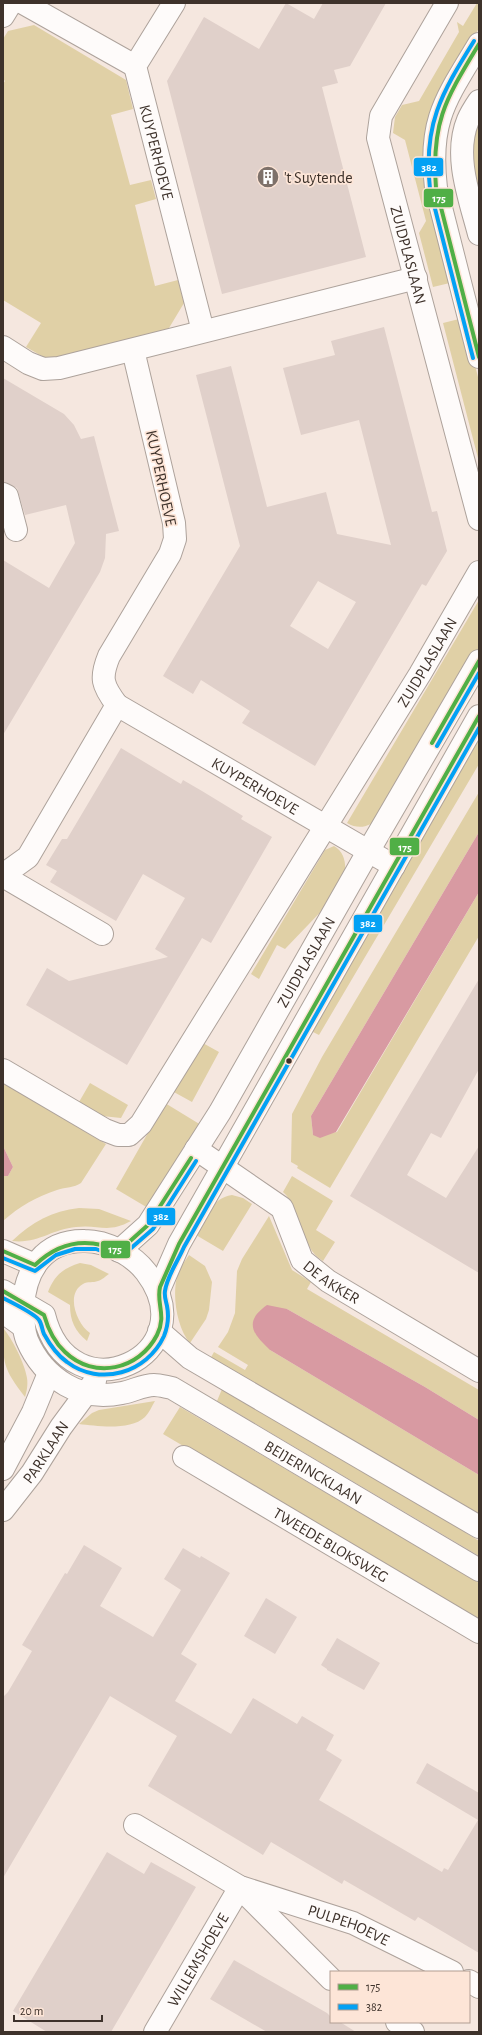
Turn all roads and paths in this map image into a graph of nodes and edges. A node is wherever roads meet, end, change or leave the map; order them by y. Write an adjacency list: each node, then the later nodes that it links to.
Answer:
1 (11, 3): 5 (street)
2 (23, 3): 7 (street)
3 (174, 3): 7 (street)
4 (447, 3): 10 (street, ZUIDPLASLAAN)
5 (3, 16)
6 (479, 44): 14 (street)
7 (135, 66): 11 (street, KUYPERHOEVE)
8 (479, 101): 9 (street)
9 (479, 234)
10 (416, 278): 11 (street); 16 (street, ZUIDPLASLAAN)
11 (203, 331): 13 (street)
12 (3, 347): 13 (street)
13 (133, 350): 20 (street, KUYPERHOEVE)
14 (479, 357)
15 (3, 494): 17 (street)
16 (479, 519)
17 (16, 530)
18 (479, 572): 22 (street, ZUIDPLASLAAN)
19 (479, 661): 23 (street, ZUIDPLASLAAN)
20 (117, 705): 22 (street, KUYPERHOEVE); 25 (street)
21 (479, 716): 24 (street, ZUIDPLASLAAN)
22 (326, 825): 23 (street, KUYPERHOEVE); 27 (street, ZUIDPLASLAAN)
23 (369, 850): 24 (street, KUYPERHOEVE); 28 (street, ZUIDPLASLAAN)
24 (394, 866): 29 (street, ZUIDPLASLAAN)
25 (3, 875): 26 (street)
26 (102, 934)
27 (3, 1070)
28 (196, 1149): 29 (street, DE AKKER); 31 (street, ZUIDPLASLAAN)
29 (224, 1167): 34 (street, ZUIDPLASLAAN); 40 (street, DE AKKER)
30 (3, 1251): 32 (street)
31 (119, 1251): 32 (street); 34 (street)
32 (34, 1264): 35 (street)
33 (3, 1291): 35 (street)
34 (158, 1292): 38 (street)
35 (23, 1303): 37 (street); 39 (street)
36 (3, 1312): 37 (street)
37 (24, 1327): 41 (street)
38 (159, 1331): 39 (street); 46 (street)
39 (102, 1370): 42 (street, PARKLAAN)
40 (479, 1371)
41 (49, 1373): 42 (street, BEIJERINCKLAAN); 44 (street, PARKLAAN)
42 (87, 1393): 45 (street, PARKLAAN); 47 (street, BEIJERINCKLAAN)
43 (184, 1457): 48 (street, TWEEDE BLOKSWEG)
44 (3, 1469)
45 (3, 1510)
46 (479, 1527)
47 (479, 1570)
48 (479, 1632)
49 (135, 1825): 50 (street, PULPEHOEVE)
50 (240, 1887): 51 (street, PULPEHOEVE); 52 (street, PULPEHOEVE); 56 (street, WILLEMSHOEVE)
51 (450, 1971)
52 (330, 1978)
53 (470, 1982): 54 (street)
54 (479, 1987)
55 (399, 2023): 57 (street)
56 (155, 2032)
57 (413, 2032)

